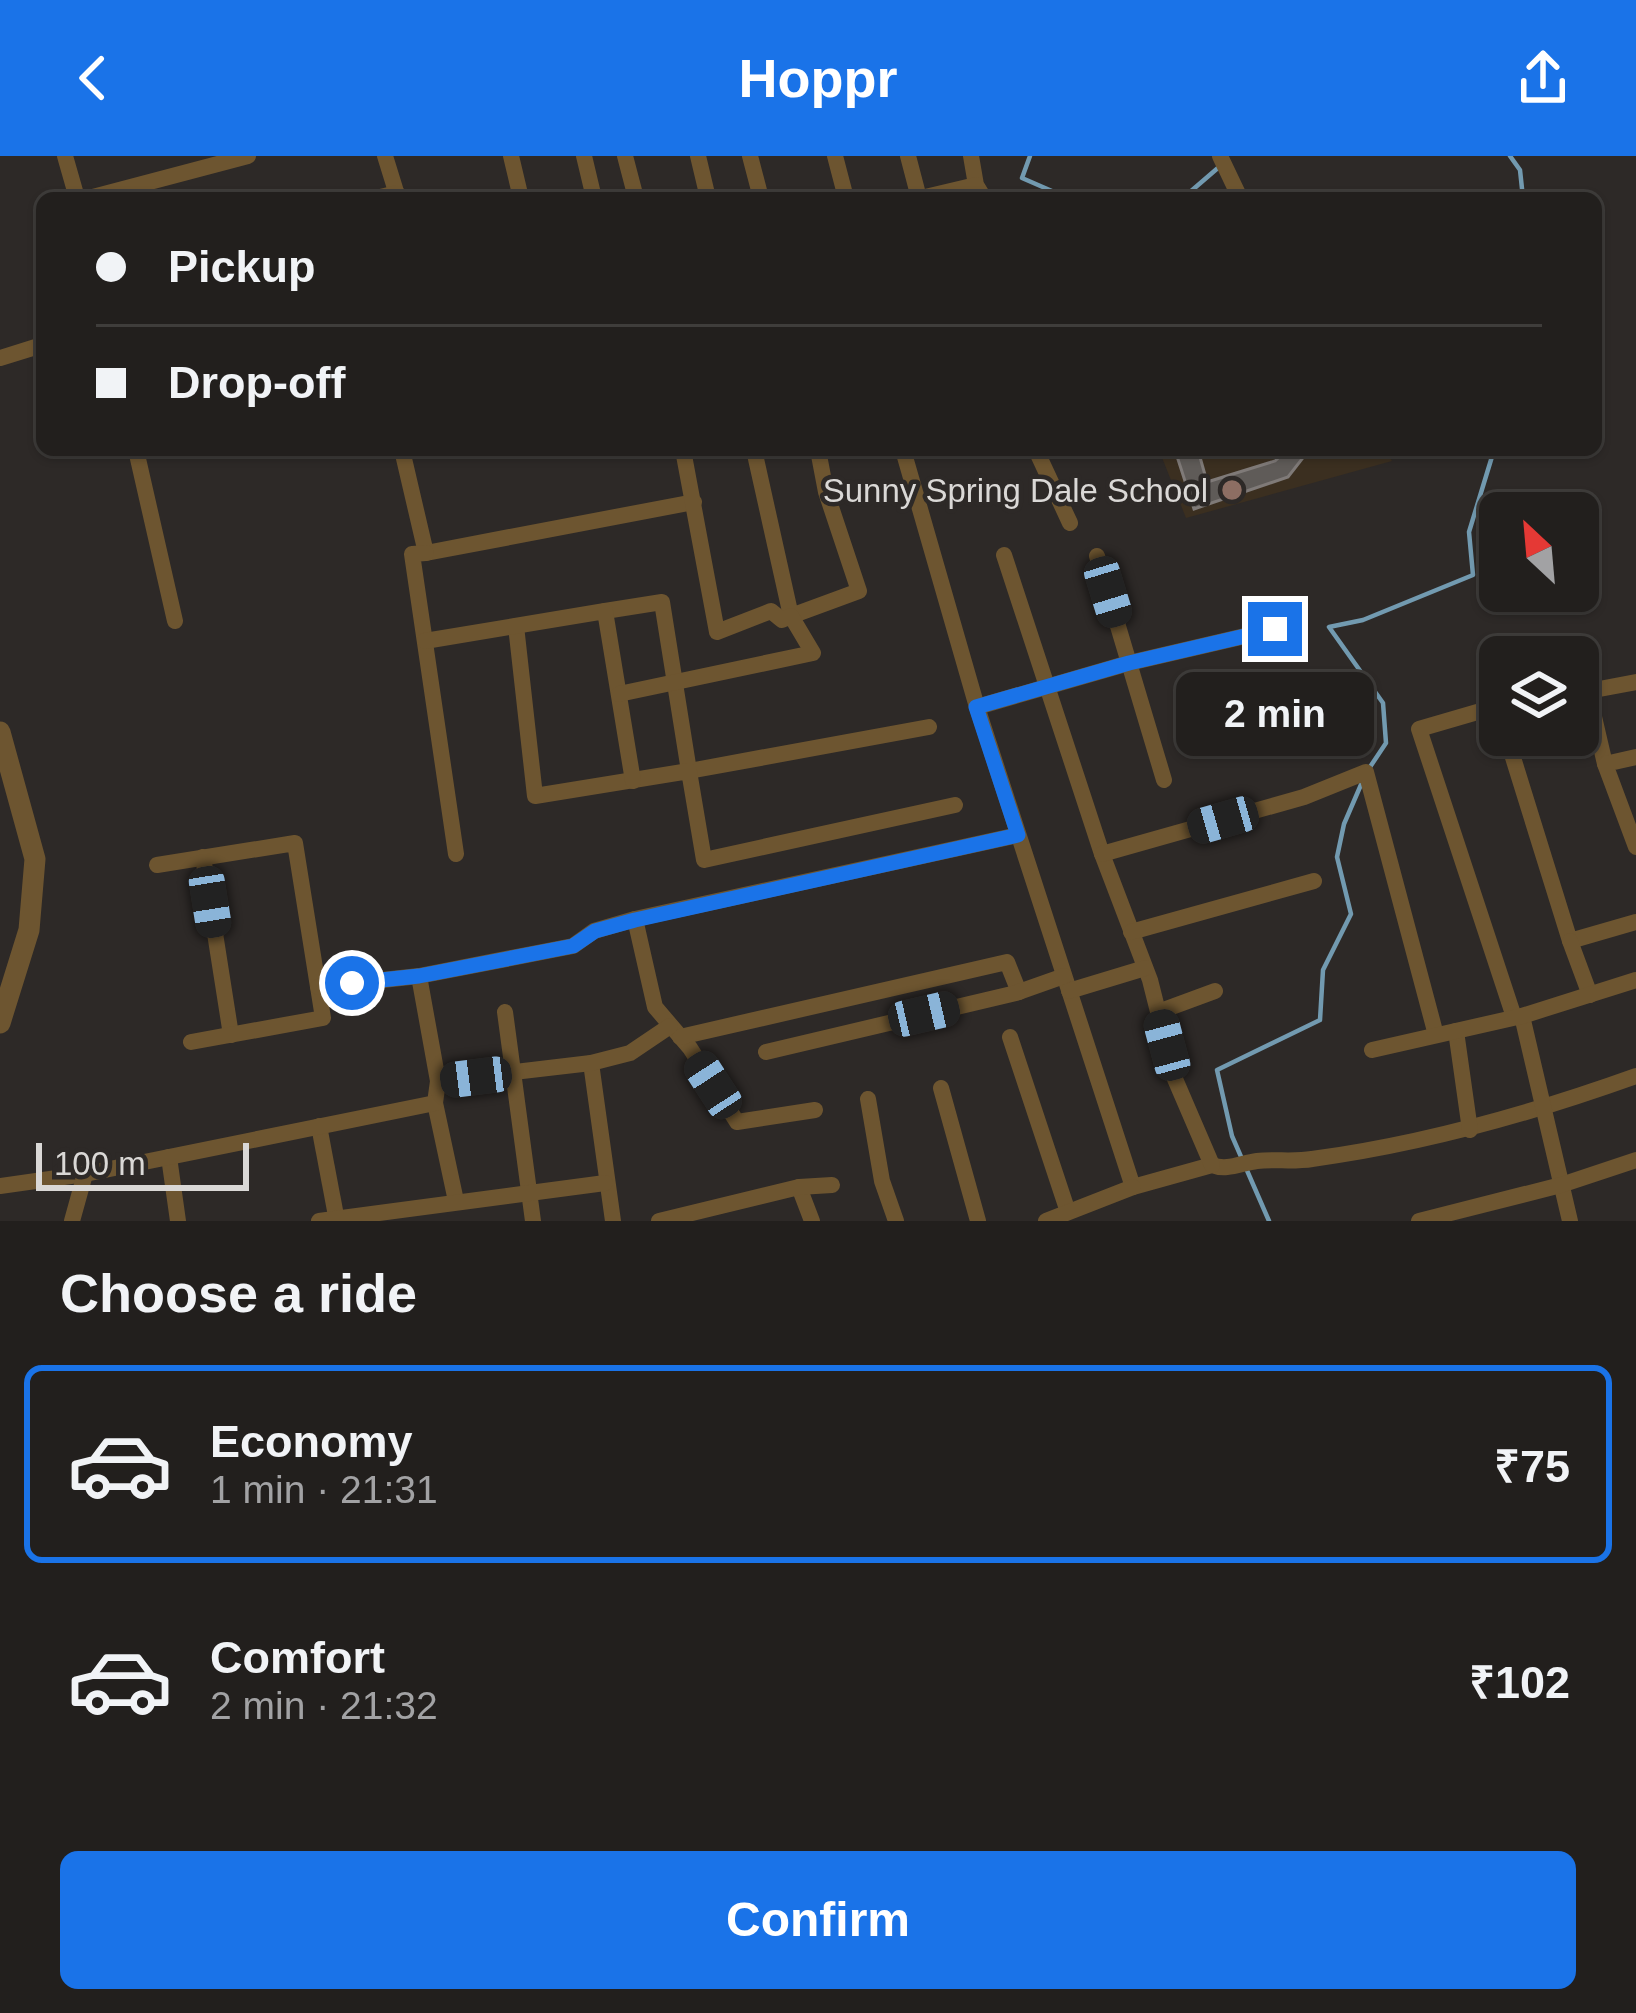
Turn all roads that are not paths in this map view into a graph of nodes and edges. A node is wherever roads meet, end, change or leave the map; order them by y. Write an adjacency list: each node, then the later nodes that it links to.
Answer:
1 (64, 156): 15 (street)
2 (248, 156): 16 (street)
3 (385, 156): 17 (street)
4 (511, 156): 18 (street)
5 (584, 156): 19 (street)
6 (626, 156): 20 (street)
7 (698, 156): 21 (street)
8 (750, 156): 22 (street)
9 (835, 156): 23 (street)
10 (908, 156): 24 (street)
11 (971, 156): 14 (street)
12 (1220, 156): 13 (street)
13 (1235, 189)
14 (980, 191)
15 (75, 192)
16 (134, 192)
17 (397, 192)
18 (520, 192)
19 (593, 192)
20 (635, 192)
21 (707, 192)
22 (759, 192)
23 (844, 192)
24 (918, 192)
25 (36, 347): 26 (street)
26 (0, 358)
27 (137, 456): 41 (street)
28 (403, 456): 36 (street)
29 (684, 456): 34 (street)
30 (755, 456): 40 (street)
31 (819, 456): 40 (street)
32 (905, 456): 51 (street)
33 (1039, 456): 35 (street)
34 (694, 502): 36 (street); 40 (street)
35 (1070, 523)
36 (426, 554): 44 (street)
37 (1004, 555): 48 (street)
38 (1097, 556): 45 (street)
39 (605, 611): 42 (street); 46 (street); 50 (street)
40 (791, 616): 46 (street)
41 (175, 621)
42 (516, 626): 44 (street); 61 (street)
43 (1275, 629): 45 (street)
44 (425, 640): 65 (street)
45 (1129, 663): 48 (street); 60 (street)
46 (674, 682): 50 (street); 59 (street)
47 (1636, 682): 49 (street)
48 (1047, 687): 51 (street); 66 (street)
49 (1599, 689)
50 (619, 694): 61 (street)
51 (976, 707): 63 (street)
52 (1479, 714): 84 (street)
53 (929, 727): 59 (street)
54 (0, 732): 85 (street)
55 (1599, 744): 58 (street)
56 (1513, 756): 73 (street)
57 (1636, 757): 58 (street)
58 (1605, 764): 64 (street)
59 (688, 771): 61 (street); 62 (street)
60 (1164, 780)
61 (633, 781)
62 (955, 805)
63 (1018, 835): 70 (street); 77 (street)
64 (1636, 847)
65 (456, 854)
66 (1102, 854): 72 (street); 89 (street)
67 (203, 857): 68 (street); 78 (street); 88 (street)
68 (157, 865)
69 (1314, 881): 72 (street)
70 (635, 920): 75 (street); 87 (street)
71 (1636, 922): 73 (street)
72 (1131, 932): 74 (street)
73 (1570, 941): 81 (street)
74 (1145, 968): 77 (street); 83 (street)
75 (419, 976): 78 (street); 97 (street)
76 (1636, 980): 81 (street)
77 (1066, 983): 80 (street); 114 (street)
78 (318, 987): 88 (street)
79 (1215, 991): 83 (street)
80 (1019, 992): 87 (street); 93 (street)
81 (1590, 995): 84 (street)
82 (506, 1012): 95 (street)
83 (1158, 1012): 107 (street)
84 (1518, 1017): 86 (street); 101 (street)
85 (0, 1023)
86 (1456, 1030): 89 (street); 104 (street)
87 (675, 1031): 94 (street); 102 (street)
88 (231, 1035): 91 (street)
89 (1436, 1035): 92 (street)
90 (1010, 1037): 117 (street)
91 (191, 1042)
92 (1372, 1051)
93 (766, 1052)
94 (590, 1063): 95 (street); 109 (street)
95 (515, 1072): 97 (street); 115 (street)
96 (1636, 1076): 101 (street)
97 (438, 1082): 100 (street)
98 (941, 1088): 127 (street)
99 (868, 1099): 126 (street)
100 (435, 1103): 103 (street); 116 (street)
101 (1546, 1108): 104 (street); 111 (street)
102 (814, 1110)
103 (320, 1126): 105 (street); 119 (street)
104 (1470, 1130): 107 (street)
105 (169, 1157): 108 (street); 121 (street)
106 (1636, 1160): 111 (street)
107 (1216, 1167): 114 (street)
108 (85, 1174): 112 (street); 120 (street)
109 (605, 1184): 115 (street); 123 (street)
110 (832, 1185): 113 (street)
111 (1562, 1185): 129 (street); 130 (street)
112 (0, 1186)
113 (799, 1187): 118 (street); 125 (street)
114 (1132, 1187): 117 (street)
115 (529, 1193): 116 (street); 122 (street)
116 (456, 1201): 119 (street)
117 (1068, 1213): 128 (street)
118 (726, 1214): 124 (street)
119 (331, 1220)
120 (71, 1221)
121 (178, 1221)
122 (532, 1221)
123 (613, 1221)
124 (659, 1221)
125 (812, 1221)
126 (896, 1221)
127 (979, 1221)
128 (1046, 1221)
129 (1419, 1221)
130 (1570, 1221)

